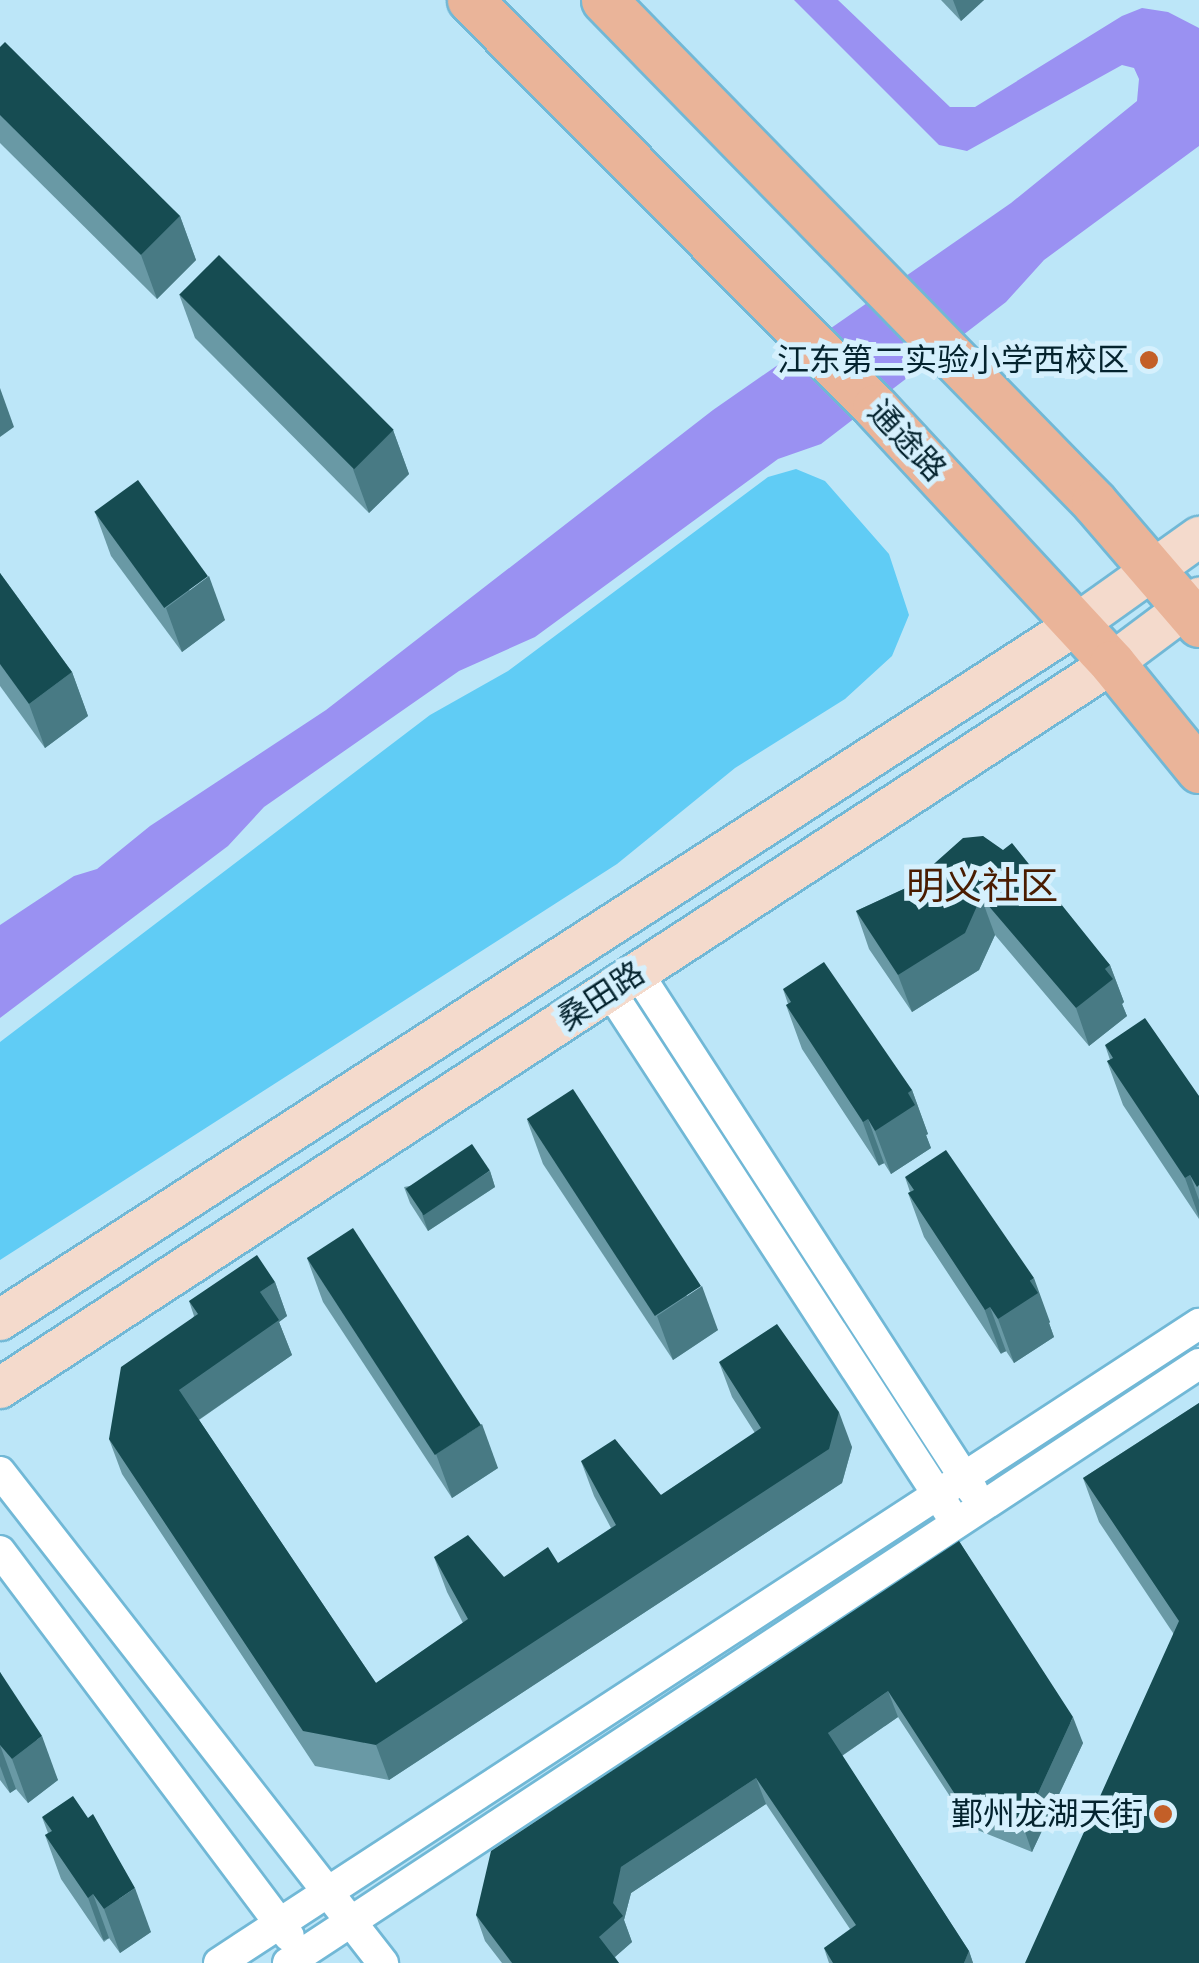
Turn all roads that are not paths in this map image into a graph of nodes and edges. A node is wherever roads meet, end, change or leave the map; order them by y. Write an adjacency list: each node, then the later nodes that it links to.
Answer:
1 (470, 0): 6 (main road, 通途路)
2 (604, 0): 4 (main road)
3 (1199, 538): 4 (main road, 桑田路)
4 (1153, 570): 5 (main road); 6 (main road, 桑田路)
5 (1195, 610): 7 (main road, 桑田路)
6 (1077, 624): 7 (main road, 通途路); 10 (main road, 桑田路)
7 (1112, 663): 8 (main road, 通途路); 9 (main road, 桑田路)
8 (1199, 770)
9 (624, 982): 13 (main road, 桑田路); 15 (street); 16 (street)
10 (0, 1320)
11 (1199, 1324): 15 (street)
12 (1199, 1364): 17 (street)
13 (0, 1388)
14 (0, 1472): 20 (street)
15 (964, 1478): 16 (street); 17 (street)
16 (938, 1494): 18 (street); 20 (street)
17 (983, 1506): 18 (street)
18 (957, 1523): 21 (street)
19 (0, 1551): 22 (street)
20 (328, 1892): 21 (street); 22 (street)
21 (350, 1920): 23 (street); 25 (street)
22 (279, 1924): 23 (street); 24 (street)
23 (300, 1960)
24 (219, 1963)
25 (383, 1963)

